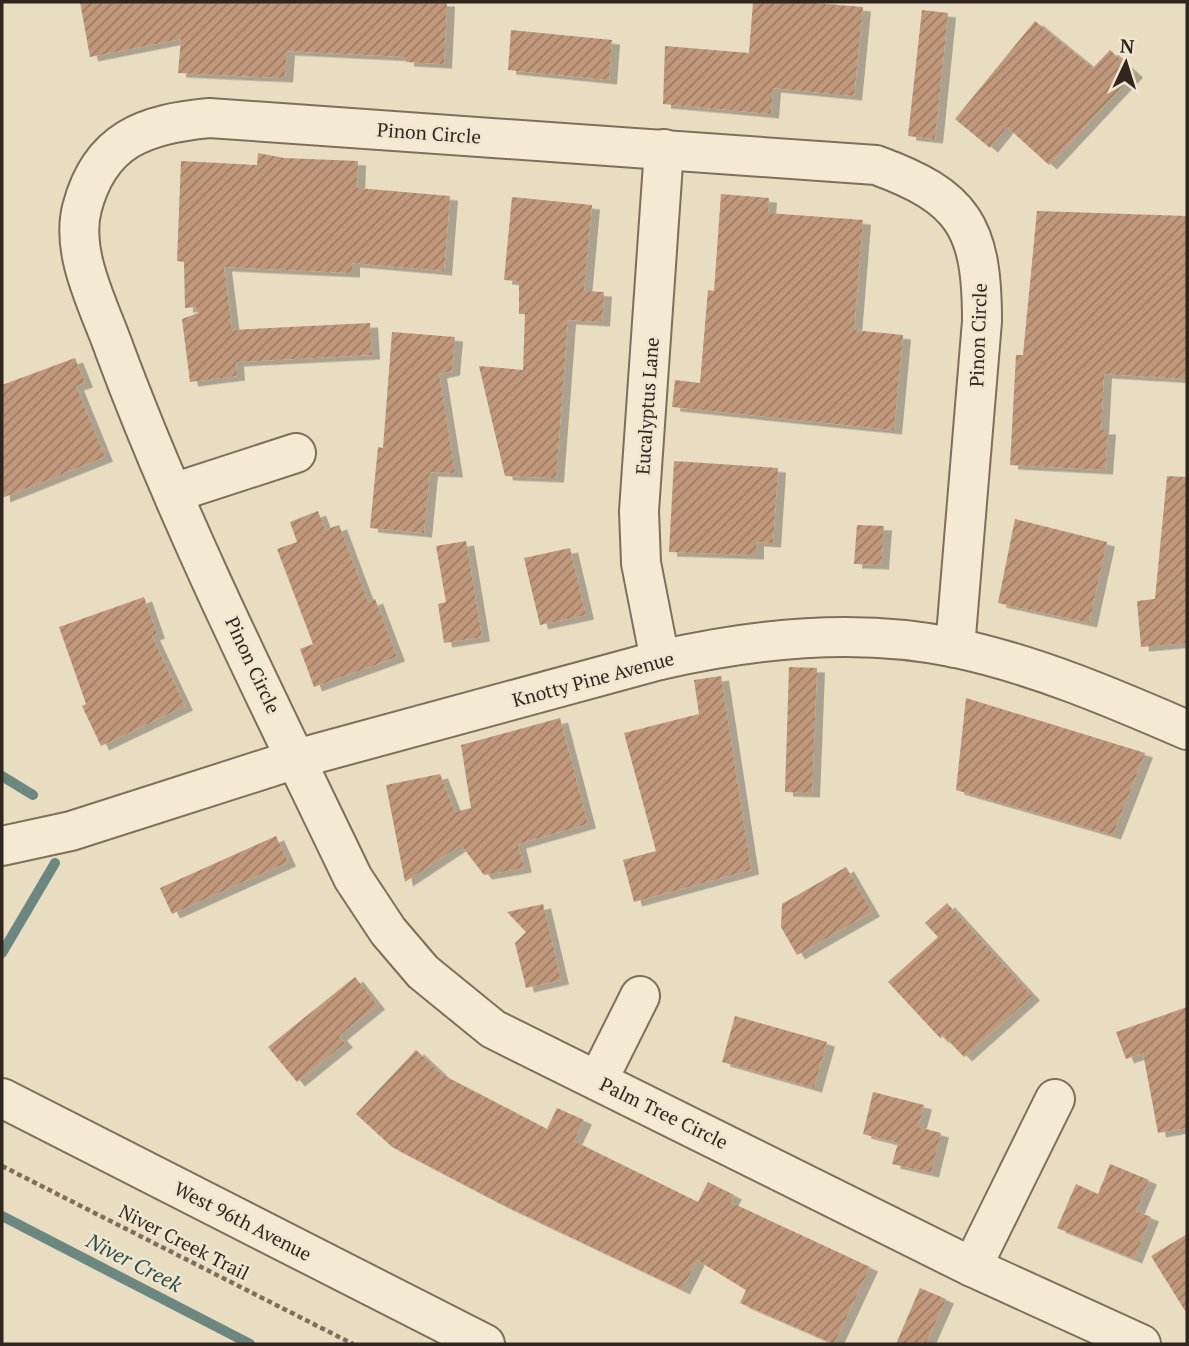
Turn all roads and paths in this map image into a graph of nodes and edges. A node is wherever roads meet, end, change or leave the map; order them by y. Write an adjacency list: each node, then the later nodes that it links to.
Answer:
1 (664, 149): 3 (street, Pinon Circle); 4 (street, Pinon Circle); 5 (street, Eucalyptus Lane)
2 (296, 453): 3 (street)
3 (173, 493): 7 (street, Pinon Circle)
4 (955, 648): 5 (street, Knotty Pine Avenue); 6 (street, Knotty Pine Avenue)
5 (660, 660): 7 (street, Knotty Pine Avenue)
6 (1187, 730)
7 (296, 759): 8 (street, Knotty Pine Avenue); 10 (street, Palm Tree Circle)
8 (2, 846)
9 (640, 996): 10 (street)
10 (598, 1080): 14 (street, Palm Tree Circle)
11 (2, 1098): 16 (street, West 96th Avenue)
12 (1055, 1099): 14 (street)
13 (2, 1166): 15 (path, Niver Creek Trail)
14 (972, 1267): 17 (street, Palm Tree Circle)
15 (353, 1344)
16 (485, 1344)
17 (1141, 1344)

